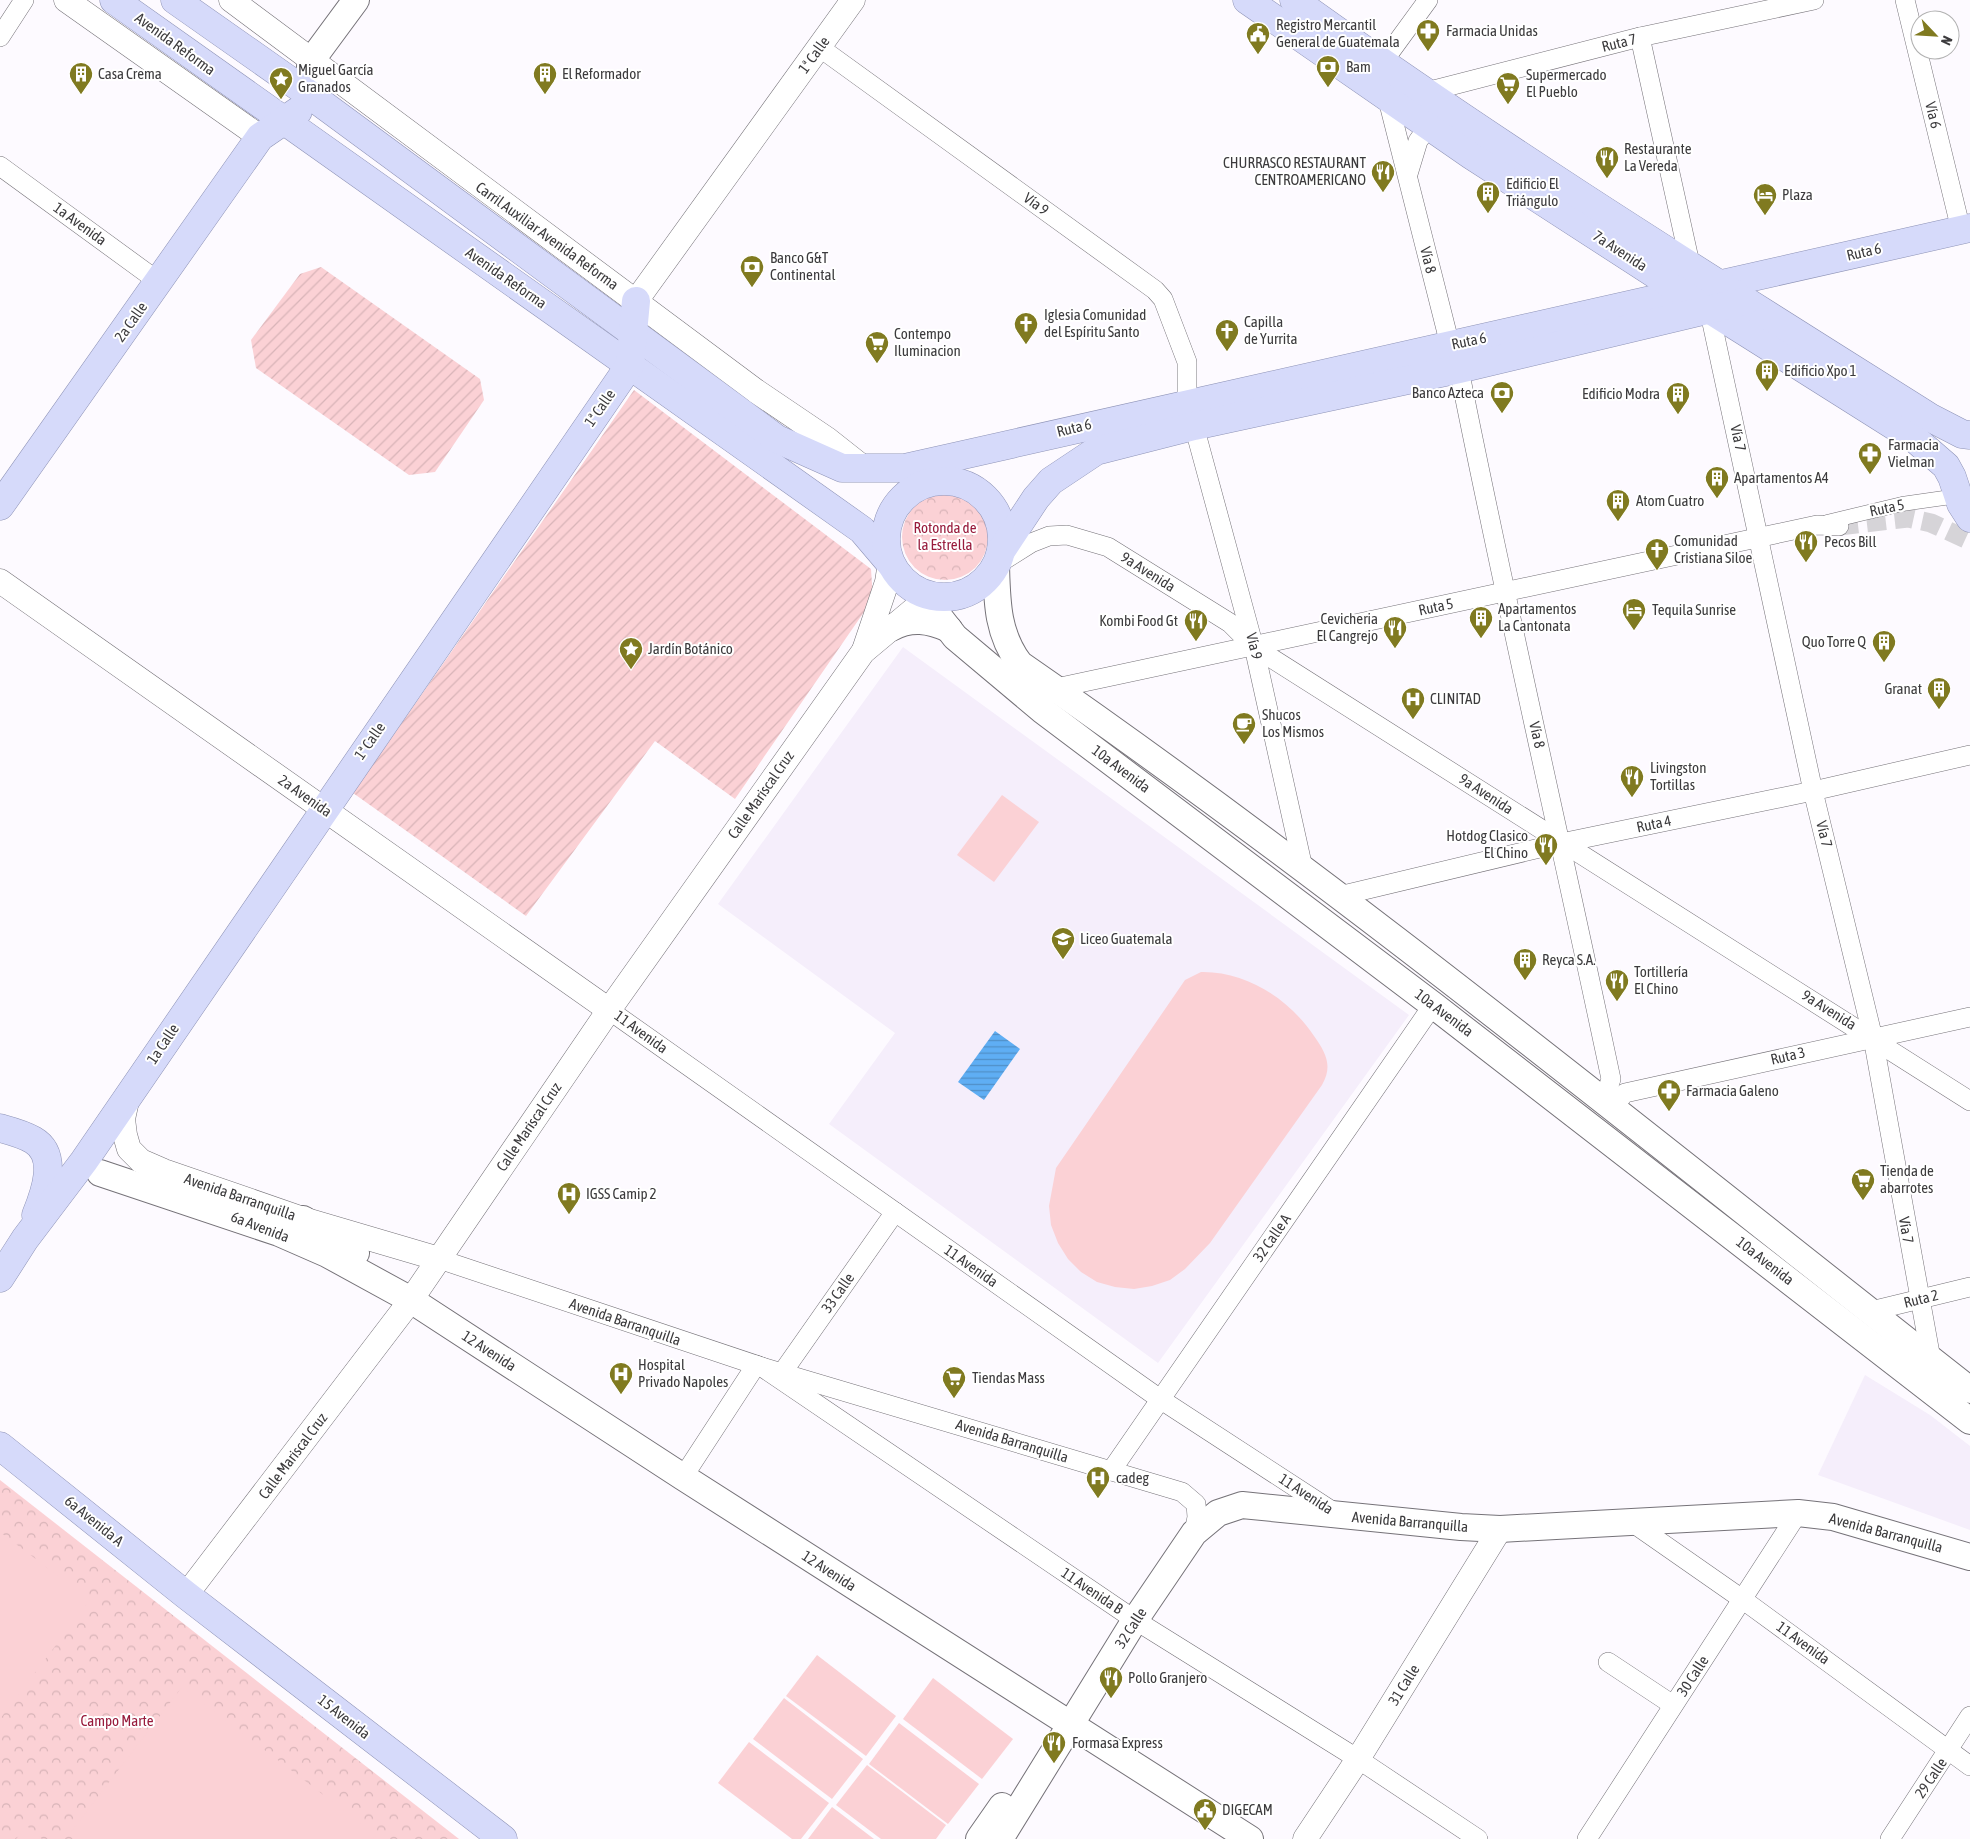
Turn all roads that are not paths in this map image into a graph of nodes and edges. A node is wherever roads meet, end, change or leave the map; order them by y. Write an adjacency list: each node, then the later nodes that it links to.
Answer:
1 (24, 0): 13 (street)
2 (66, 0): 24 (street)
3 (114, 0): 22 (main road, Avenida Reforma)
4 (176, 0): 18 (main road, Avenida Reforma)
5 (231, 0): 16 (street, Carril Auxiliar Avenida Reforma)
6 (356, 0): 16 (main road, 2a Calle)
7 (853, 0): 15 (street, 1ª Calle)
8 (1247, 0): 21 (main road, 7a Avenida)
9 (1294, 0): 17 (main road, 7a Avenida)
10 (1428, 0): 17 (street)
11 (1814, 0): 14 (street, Ruta 7)
12 (1905, 0): 27 (street, Vía 6)
13 (0, 37)
14 (1640, 37): 20 (street, Ruta 7); 28 (street)
15 (819, 47): 31 (street, 1ª Calle); 35 (street, Vía 9)
16 (311, 61): 18 (main road, 2a Calle); 19 (main road, 2a Calle); 31 (street, Carril Auxiliar Avenida Reforma)
17 (1382, 63): 20 (main road, 7a Avenida)
18 (282, 76): 19 (main road, Avenida Reforma); 22 (main road, 2a Calle)
19 (306, 92): 22 (main road, 2a Calle); 32 (main road, Avenida Reforma)
20 (1426, 92): 28 (main road, 7a Avenida)
21 (1388, 100): 23 (main road, 7a Avenida); 26 (street, Vía 8)
22 (274, 114): 24 (main road, 2a Calle); 34 (main road, Avenida Reforma)
23 (1428, 127): 26 (street); 28 (main road, 7a Avenida)
24 (260, 137): 29 (main road, 2a Calle)
25 (0, 166): 29 (street, 1a Avenida)
26 (1408, 175): 33 (street, Vía 8)
27 (1966, 229): 30 (main road, Ruta 6)
28 (1688, 280): 30 (main road, Ruta 6); 33 (main road, Ruta 6)
29 (160, 282): 41 (main road, 2a Calle)
30 (1714, 297): 33 (main road, Ruta 6); 36 (main road); 42 (main road); 45 (street, Vía 7)
31 (636, 302): 32 (main road, 1ª Calle); 39 (street, Carril Auxiliar Avenida Reforma)
32 (632, 334): 34 (main road, 1ª Calle); 39 (main road, Avenida Reforma)
33 (1454, 357): 35 (main road, Ruta 6); 49 (street, Vía 8)
34 (630, 366): 47 (main road, Avenida Reforma); 58 (main road, 1ª Calle)
35 (1190, 414): 37 (main road, Ruta 6); 46 (main road, Ruta 6); 53 (street, Vía 9)
36 (1970, 435)
37 (968, 453): 38 (main road, Avenida Reforma); 40 (main road)
38 (905, 468): 39 (main road, Avenida Reforma); 40 (main road)
39 (865, 469)
40 (944, 480): 46 (main road); 47 (main road)
41 (0, 506)
42 (1964, 507): 43 (street, Ruta 5)
43 (1817, 524): 44 (street, Ruta 5); 45 (street, Ruta 5)
44 (1839, 526)
45 (1760, 538): 49 (street, Ruta 5); 57 (street, Vía 7)
46 (999, 558): 50 (main road); 53 (street, 9a Avenida); 55 (main road, 10a Avenida)
47 (890, 563): 50 (main road); 54 (street, Calle Mariscal Cruz)
48 (0, 581): 58 (street, 2a Avenida)
49 (1504, 593): 53 (street, Ruta 5); 59 (street, Vía 8)
50 (930, 596): 51 (street, Calle Mariscal Cruz); 52 (main road, 10a Avenida)
51 (891, 628): 52 (main road); 54 (street, Calle Mariscal Cruz)
52 (949, 630): 62 (main road, 10a Avenida)
53 (1254, 647): 55 (street, Ruta 5); 59 (street, 9a Avenida); 60 (street, Vía 9)
54 (863, 652): 63 (street, Calle Mariscal Cruz)
55 (1056, 688): 60 (main road, 10a Avenida)
56 (1970, 755): 57 (street, Ruta 4)
57 (1813, 790): 59 (street, Ruta 4); 65 (street, Vía 7)
58 (324, 809): 63 (street, 2a Avenida); 66 (main road, 1a Calle)
59 (1562, 843): 61 (street, Ruta 4); 65 (street, 9a Avenida); 67 (street, Vía 8)
60 (1304, 868): 61 (main road, 10a Avenida)
61 (1339, 896): 67 (main road, 10a Avenida)
62 (1433, 1005): 67 (main road); 83 (main road, 10a Avenida); 85 (street, 32 Calle A)
63 (609, 1010): 71 (street, 11 Avenida); 74 (street, Calle Mariscal Cruz)
64 (1970, 1017): 65 (street, Ruta 3)
65 (1873, 1038): 67 (street, Ruta 3); 68 (street, 9a Avenida); 77 (street, Vía 7)
66 (128, 1096): 72 (street, Avenida Barranquilla); 73 (main road, 1a Calle)
67 (1601, 1099): 79 (main road, 10a Avenida)
68 (1970, 1101)
69 (4, 1137): 73 (main road)
70 (100, 1173): 78 (main road, 6a Avenida)
71 (895, 1212): 82 (street, 33 Calle); 85 (street, 11 Avenida)
72 (303, 1219): 74 (street, Avenida Barranquilla); 78 (main road)
73 (25, 1239): 75 (main road, 1a Calle)
74 (439, 1259): 78 (street, Calle Mariscal Cruz); 80 (street, Avenida Barranquilla)
75 (0, 1278)
76 (1970, 1287): 77 (street, Ruta 2)
77 (1919, 1299): 79 (street, Ruta 2); 81 (street, Vía 7)
78 (411, 1300): 89 (main road, 12 Avenida); 96 (street, Calle Mariscal Cruz)
79 (1871, 1311): 81 (main road, 10a Avenida)
80 (759, 1366): 82 (street, Avenida Barranquilla); 89 (street); 98 (street, 11 Avenida B)
81 (1940, 1366): 83 (main road); 84 (main road, 10a Avenida)
82 (782, 1373): 88 (street, Avenida Barranquilla)
83 (1930, 1390): 86 (main road, 10a Avenida)
84 (1970, 1390)
85 (1160, 1399): 88 (street, 32 Calle A); 91 (street, 11 Avenida)
86 (1970, 1422)
87 (2, 1449): 96 (main road, 6a Avenida A)
88 (1111, 1471): 94 (street, Avenida Barranquilla)
89 (682, 1477): 102 (main road, 12 Avenida)
90 (1798, 1513): 92 (main road, Avenida Barranquilla); 95 (main road, Avenida Barranquilla); 97 (street, 30 Calle)
91 (1338, 1515): 93 (main road, Avenida Barranquilla); 94 (main road, Avenida Barranquilla)
92 (1633, 1523): 93 (main road, Avenida Barranquilla); 97 (street, 11 Avenida)
93 (1500, 1529): 104 (street, 31 Calle)
94 (1194, 1533): 98 (main road, 32 Calle)
95 (1970, 1557)
96 (186, 1595): 107 (main road, 15 Avenida)
97 (1742, 1599): 100 (street, 30 Calle); 103 (street, 11 Avenida)
98 (1135, 1620): 102 (main road, 32 Calle); 104 (street, 11 Avenida B)
99 (1608, 1662): 100 (street)
100 (1674, 1705): 112 (street, 30 Calle)
101 (1970, 1716): 103 (street, 29 Calle)
102 (1070, 1724): 106 (main road, 32 Calle); 108 (main road, 32 Calle); 109 (main road, 12 Avenida)
103 (1949, 1750): 105 (street, 11 Avenida); 113 (street, 29 Calle)
104 (1358, 1759): 110 (street, 31 Calle); 111 (street, 11 Avenida B)
105 (1970, 1766)
106 (1007, 1836)
107 (503, 1839)
108 (979, 1839)
109 (1250, 1839)
110 (1306, 1839)
111 (1478, 1839)
112 (1587, 1839)
113 (1890, 1839)

